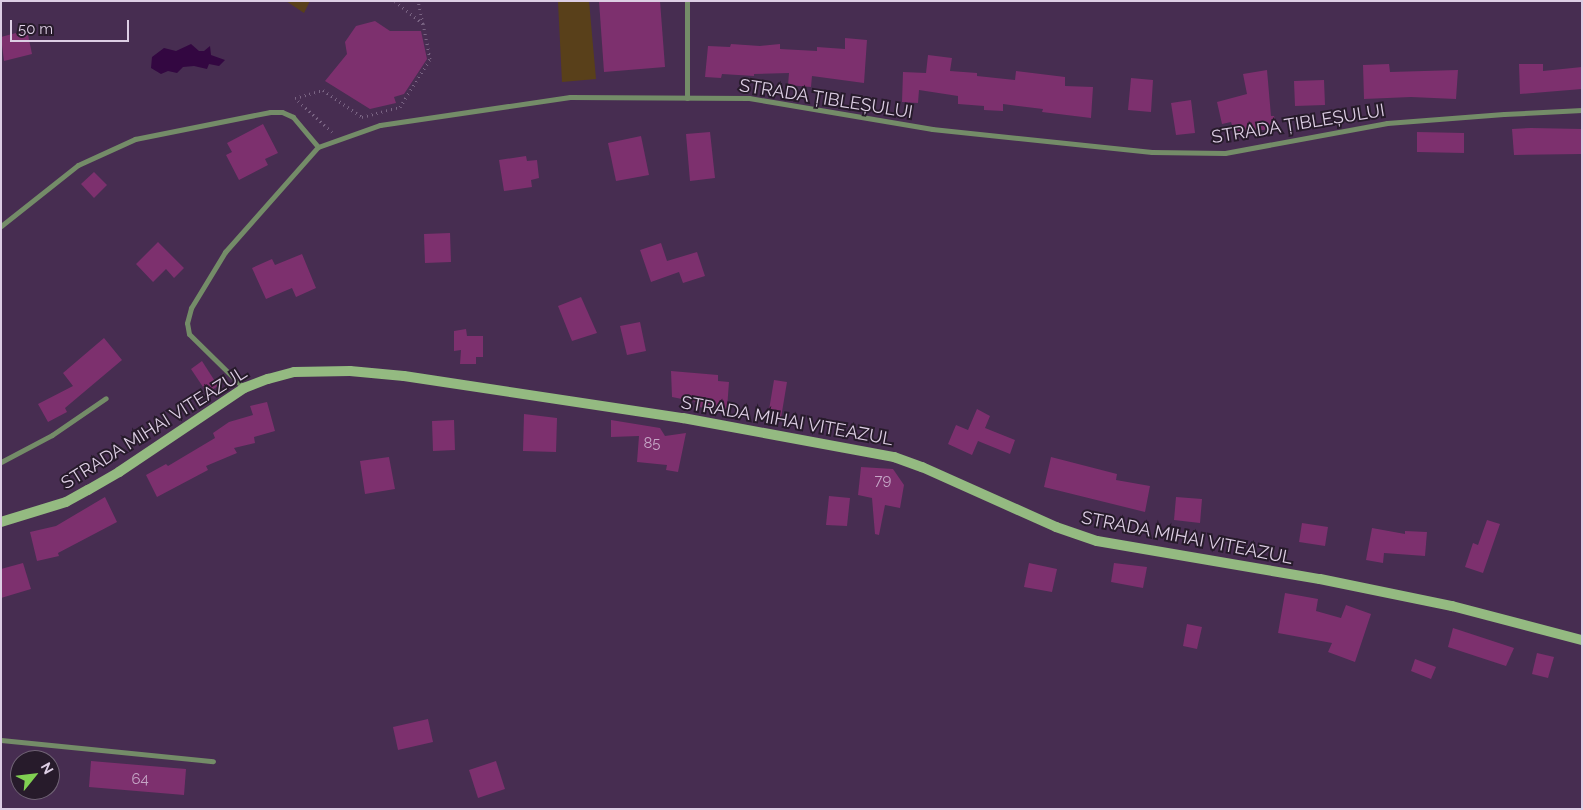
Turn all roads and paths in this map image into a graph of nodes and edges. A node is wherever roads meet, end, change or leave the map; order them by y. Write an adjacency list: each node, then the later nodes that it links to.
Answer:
1 (395, 1): 4 (path)
2 (418, 1): 4 (path)
3 (687, 1): 5 (street)
4 (423, 24): 7 (path)
5 (687, 98): 6 (street, STRADA ȚIBLEȘULUI); 7 (street, STRADA ȚIBLEȘULUI)
6 (1582, 110)
7 (340, 140): 8 (street, STRADA ȚIBLEȘULUI)
8 (318, 147): 9 (street); 10 (street)
9 (1, 226)
10 (244, 388): 13 (main road, STRADA MIHAI VITEAZUL); 14 (main road, STRADA MIHAI VITEAZUL)
11 (106, 398): 12 (street)
12 (1, 462)
13 (1, 522)
14 (1582, 640)
15 (1, 740): 16 (street)
16 (213, 761)

